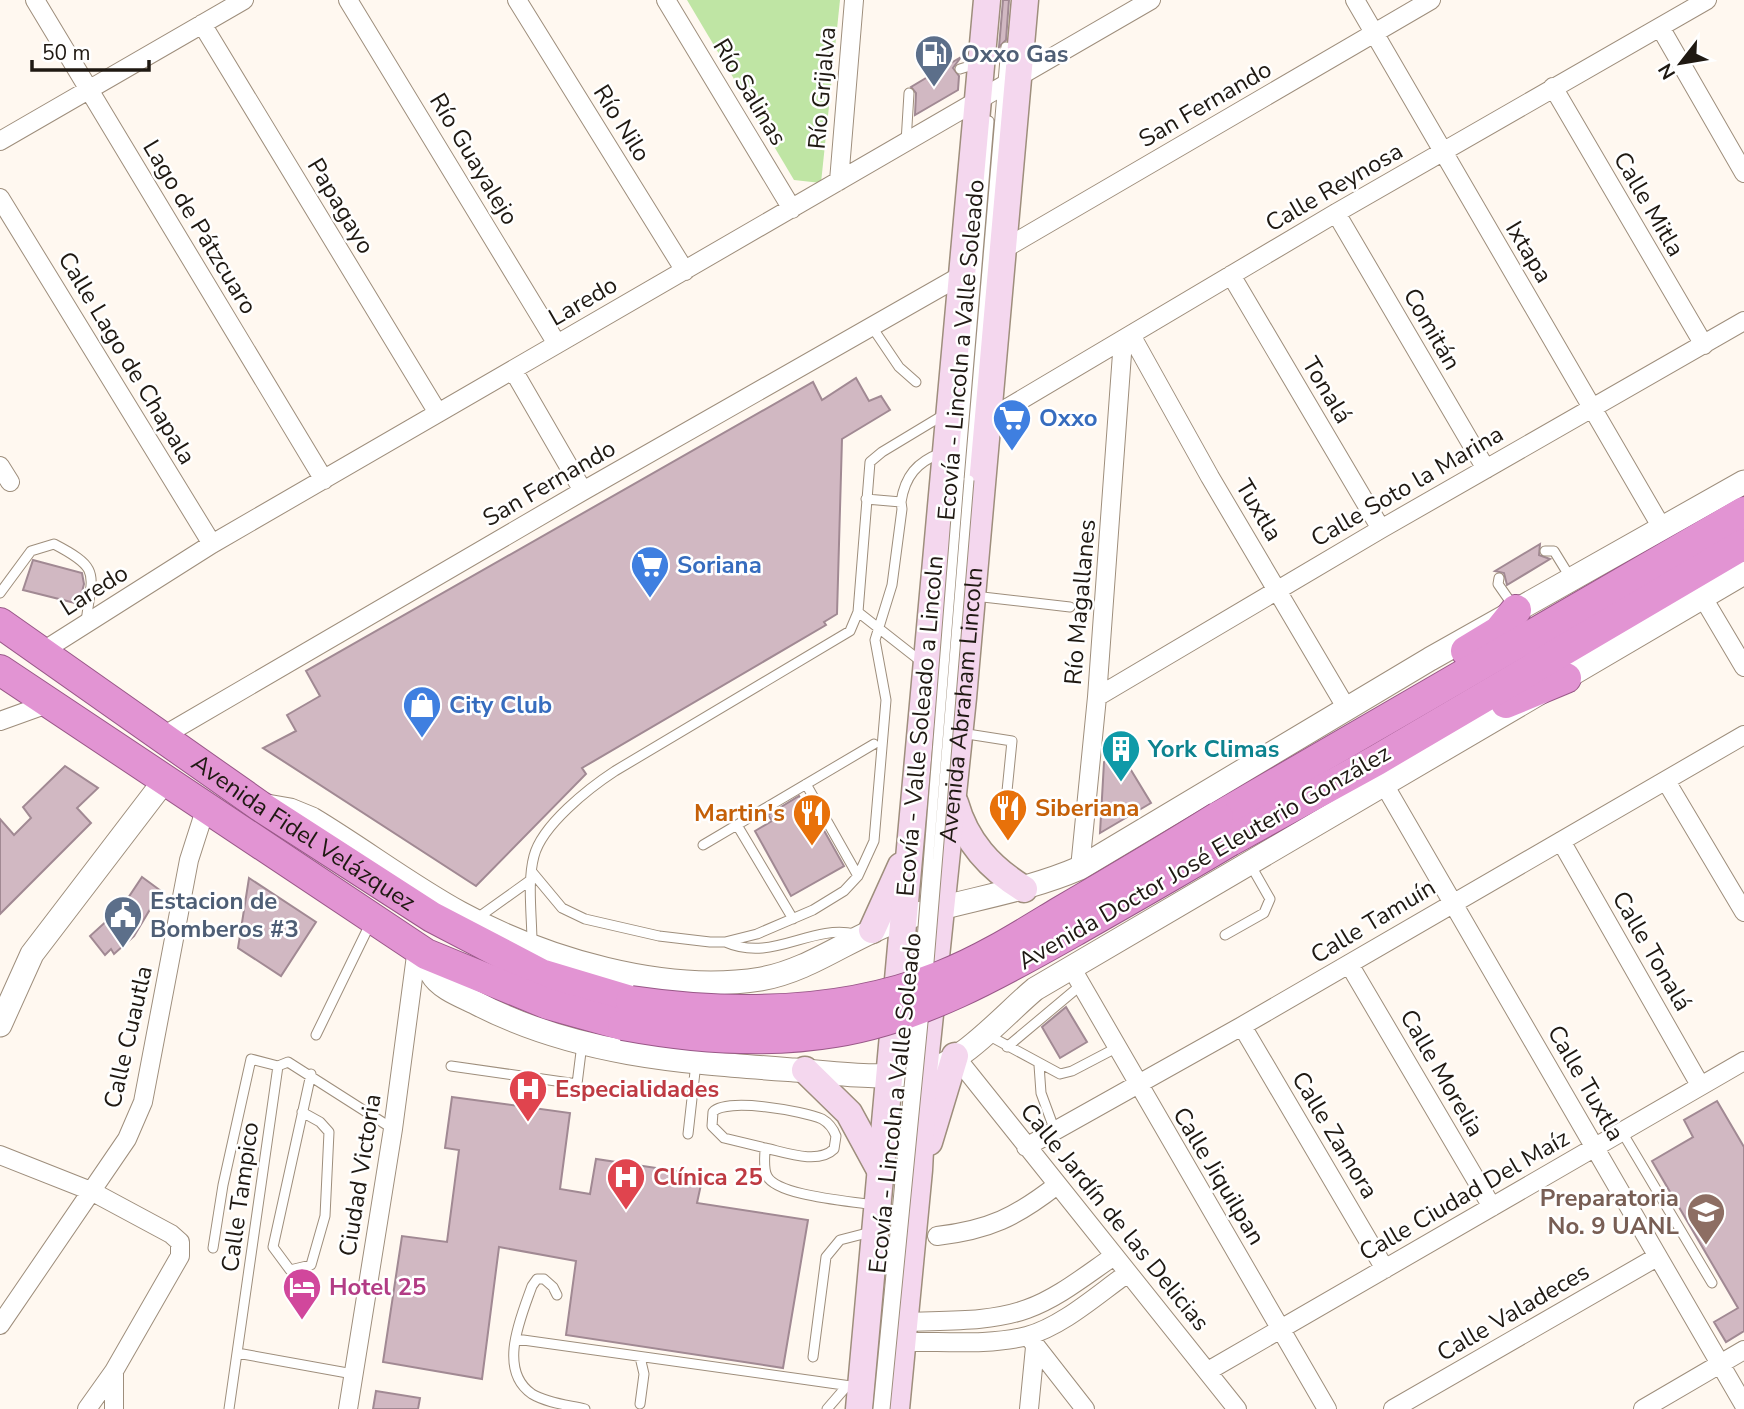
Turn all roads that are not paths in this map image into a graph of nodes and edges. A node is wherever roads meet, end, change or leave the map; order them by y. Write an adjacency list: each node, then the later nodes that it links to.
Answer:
1 (34, 0): 19 (street, Lago de Pátzcuaro)
2 (244, 0): 13 (street)
3 (348, 0): 36 (street, Río Guayalejo)
4 (517, 0): 30 (street, Río Nilo)
5 (666, 0): 27 (street, Río Salinas)
6 (854, 0): 25 (street, Río Grijalva)
7 (987, 0): 17 (main road)
8 (1025, 0): 17 (main road, Avenida Abraham Lincoln)
9 (1151, 0): 17 (street, Laredo)
10 (1355, 0): 15 (street, Ixtapa)
11 (1431, 0): 15 (street, San Fernando)
12 (1707, 0): 14 (street, Calle Reynosa)
13 (202, 24): 19 (street); 42 (street, Papagayo)
14 (1660, 27): 18 (street, Calle Reynosa); 24 (street)
15 (1374, 34): 23 (street, Ixtapa); 29 (street, San Fernando)
16 (1006, 47): 17 (lane)
17 (990, 75): 22 (street, Laredo); 29 (main road, Avenida Abraham Lincoln); 31 (main road); 48 (lane, Ecovía - Valle Soleado a Lincoln)
18 (1553, 88): 23 (street, Calle Reynosa); 37 (street, Calle Mitla)
19 (89, 90): 21 (street); 47 (street, Lago de Pátzcuaro)
20 (909, 93): 22 (lane)
21 (0, 141)
22 (906, 142): 25 (street, Laredo)
23 (1442, 153): 28 (street, Calle Reynosa); 40 (street, Ixtapa)
24 (1744, 173)
25 (839, 181): 27 (street, Laredo)
26 (0, 198): 57 (street, Calle Lago de Chapala)
27 (792, 209): 30 (street, Laredo)
28 (1336, 214): 32 (street, Calle Reynosa); 46 (street, Comitán)
29 (1004, 249): 43 (main road, Avenida Abraham Lincoln)
30 (685, 271): 36 (street, Laredo)
31 (962, 275): 34 (street, San Fernando); 41 (main road)
32 (1231, 275): 35 (street, Calle Reynosa); 56 (street, Tonalá)
33 (1744, 321): 37 (street, Calle Soto la Marina)
34 (872, 327): 39 (lane); 51 (street, San Fernando)
35 (1127, 337): 43 (street, Calle Reynosa); 63 (street, Tuxtla); 78 (street, Río Magallanes)
36 (557, 344): 38 (street, Laredo)
37 (1704, 345): 40 (street, Calle Soto la Marina)
38 (513, 370): 42 (street, Laredo); 51 (street)
39 (916, 382)
40 (1593, 407): 46 (street, Calle Soto la Marina); 55 (street, Ixtapa)
41 (950, 411): 44 (main road); 52 (lane)
42 (438, 414): 47 (street, Laredo)
43 (987, 420): 65 (main road, Avenida Abraham Lincoln)
44 (946, 452): 53 (lane); 76 (main road)
45 (0, 466): 49 (street)
46 (1486, 469): 56 (street, Calle Soto la Marina)
47 (324, 480): 57 (street, Laredo)
48 (964, 480): 190 (lane, Ecovía - Valle Soleado a Lincoln, bridge); 191 (lane, Ecovía - Lincoln a Valle Soleado, bridge)
49 (10, 482)
50 (1744, 482): 55 (street)
51 (583, 491): 87 (street, San Fernando)
52 (866, 499): 53 (lane); 69 (lane)
53 (901, 502): 72 (lane)
54 (1744, 512): 82 (highway, Avenida Doctor José Eleuterio González)
55 (1662, 528): 62 (street)
56 (1381, 529): 63 (street, Calle Soto la Marina)
57 (212, 544): 71 (street, Laredo)
58 (1744, 544): 89 (highway, Avenida Doctor José Eleuterio González)
59 (1545, 551): 62 (lane)
60 (1744, 573): 66 (street)
61 (1499, 578): 68 (lane)
62 (1570, 579): 68 (street)
63 (1278, 590): 78 (street, Calle Soto la Marina); 81 (street, Tuxtla)
64 (0, 593): 71 (lane)
65 (972, 596): 67 (lane); 79 (main road, Avenida Abraham Lincoln)
66 (1702, 596): 74 (street); 77 (street)
67 (1070, 607)
68 (1516, 610): 81 (street); 82 (highway)
69 (858, 612): 72 (lane); 104 (lane)
70 (0, 623): 73 (highway, Avenida Fidel Velázquez)
71 (86, 624): 73 (street, Laredo)
72 (880, 626): 76 (lane); 105 (lane)
73 (43, 651): 87 (highway, Avenida Fidel Velázquez)
74 (1744, 667)
75 (0, 670): 80 (highway, Avenida Fidel Velázquez)
76 (927, 674): 79 (main road); 84 (main road)
77 (1566, 678): 89 (highway)
78 (1097, 697): 103 (street, Río Magallanes)
79 (963, 698): 85 (main road, Avenida Abraham Lincoln)
80 (50, 703): 83 (street); 90 (highway, Avenida Fidel Velázquez)
81 (1347, 709): 103 (street)
82 (1393, 713): 98 (highway, Avenida Doctor José Eleuterio González)
83 (0, 722)
84 (921, 731): 85 (main road); 101 (main road)
85 (959, 733): 93 (main road, Avenida Abraham Lincoln); 96 (lane)
86 (1744, 735): 91 (street, Calle Tamuín)
87 (163, 736): 94 (highway, Avenida Fidel Velázquez)
88 (874, 744): 92 (lane)
89 (1381, 773): 98 (highway, Avenida Doctor José Eleuterio González); 102 (street); 107 (street, Calle Tuxtla)
90 (165, 780): 95 (highway, Avenida Fidel Velázquez); 122 (street)
91 (1667, 781): 99 (street, Calle Tamuín); 109 (street)
92 (806, 784): 97 (lane); 105 (lane)
93 (952, 794): 106 (main road); 108 (main road, Avenida Abraham Lincoln)
94 (260, 806): 113 (street); 121 (highway, Avenida Fidel Velázquez)
95 (206, 807): 110 (highway, Avenida Fidel Velázquez); 153 (street, Calle Cuautla)
96 (1004, 821)
97 (737, 825): 100 (lane); 112 (lane)
98 (1224, 829): 121 (highway, Avenida Doctor José Eleuterio González, bridge)
99 (1561, 841): 107 (street, Calle Tamuín); 140 (street, Calle Tonalá)
100 (703, 845)
101 (911, 845): 111 (main road); 114 (main road)
102 (1250, 864): 115 (lane); 120 (street)
103 (1080, 868): 106 (street)
104 (532, 876): 113 (lane); 116 (lane); 117 (lane)
105 (858, 876): 112 (lane)
106 (1024, 889): 108 (street)
107 (1452, 903): 119 (street, Calle Tamuín); 148 (street, Calle Tuxtla)
108 (942, 909): 111 (street); 136 (main road, Avenida Abraham Lincoln)
109 (1744, 912)
110 (373, 918): 118 (highway, Avenida Fidel Velázquez); 125 (lane)
111 (903, 918): 114 (street); 138 (main road)
112 (793, 919): 116 (lane)
113 (474, 920): 117 (street)
114 (866, 933): 116 (lane); 117 (street)
115 (1224, 935)
116 (725, 942)
117 (532, 947)
118 (422, 951): 121 (highway, Avenida Fidel Velázquez); 126 (street); 142 (street, Ciudad Victoria)
119 (1349, 964): 123 (street, Calle Tamuín); 154 (street, Calle Morelia)
120 (1076, 976): 124 (street); 127 (lane); 128 (street, Calle Jiquilpan)
121 (627, 1013)
122 (0, 1025)
123 (1242, 1027): 139 (street, Calle Tamuín); 160 (street, Calle Zamora)
124 (984, 1033): 127 (lane); 129 (street)
125 (316, 1035)
126 (582, 1044): 131 (street); 134 (lane)
127 (1007, 1047): 132 (lane)
128 (1116, 1048): 132 (lane); 139 (street, Calle Jiquilpan)
129 (955, 1056): 136 (street); 146 (street, Calle Jardín de las Delicias); 151 (main road)
130 (1744, 1061): 140 (street, Calle Ciudad Del Maíz)
131 (695, 1063): 135 (street); 145 (lane)
132 (1040, 1065): 143 (lane)
133 (278, 1066): 137 (lane); 157 (lane); 174 (lane, Calle Tampico)
134 (451, 1066)
135 (805, 1070): 138 (street); 150 (main road)
136 (924, 1072): 138 (street); 151 (main road, Avenida Abraham Lincoln)
137 (311, 1074): 141 (lane); 142 (lane)
138 (890, 1075): 150 (main road)
139 (1137, 1085): 143 (street, Calle Tamuín); 168 (street, Calle Jiquilpan)
140 (1700, 1085): 144 (street, Calle Ciudad Del Maíz)
141 (302, 1112): 141 (lane)
142 (393, 1129): 180 (street, Ciudad Victoria)
143 (1055, 1131): 146 (street, Calle Tamuín)
144 (1622, 1132): 148 (street, Calle Ciudad Del Maíz); 162 (lane)
145 (688, 1134)
146 (1026, 1147): 152 (street, Calle Jardín de las Delicias)
147 (765, 1148): 147 (lane); 155 (lane)
148 (1595, 1148): 154 (street, Calle Ciudad Del Maíz); 159 (street, Calle Tuxtla)
149 (0, 1155): 153 (street)
150 (880, 1170): 155 (main road)
151 (919, 1170): 169 (main road, Avenida Abraham Lincoln)
152 (1057, 1185): 156 (street); 158 (street, Calle Jardín de las Delicias)
153 (91, 1192): 167 (street, Calle Cuautla); 178 (street)
154 (1492, 1206): 160 (street, Calle Ciudad Del Maíz)
155 (877, 1218): 176 (lane); 181 (main road)
156 (937, 1236)
157 (213, 1248)
158 (1114, 1256): 161 (street, Calle Jardín de las Delicias); 164 (street)
159 (1657, 1257): 177 (street, Calle Tuxtla); 197 (street, Calle Valadeces)
160 (1385, 1269): 168 (street, Calle Ciudad Del Maíz)
161 (1128, 1273): 165 (street); 179 (street, Calle Jardín de las Delicias)
162 (1712, 1283)
163 (557, 1295): 170 (lane)
164 (1055, 1296): 165 (street); 166 (street)
165 (1066, 1316): 172 (street)
166 (982, 1318): 169 (street); 171 (street)
167 (0, 1325)
168 (1280, 1327): 179 (street, Calle Ciudad Del Maíz); 196 (street, Calle Jiquilpan)
169 (903, 1332): 171 (street); 192 (main road, Avenida Abraham Lincoln)
170 (516, 1339): 175 (lane); 188 (lane)
171 (982, 1340): 172 (street)
172 (1032, 1341): 193 (street); 194 (street)
173 (1744, 1350): 177 (street)
174 (237, 1353): 180 (lane); 186 (lane, Calle Tampico)
175 (640, 1357): 181 (lane); 182 (lane)
176 (813, 1357)
177 (1721, 1364): 183 (street, Calle Tuxtla); 198 (street)
178 (114, 1371): 184 (street); 185 (street)
179 (1208, 1371): 195 (street, Calle Jardín de las Delicias)
180 (353, 1374): 187 (street, Ciudad Victoria)
181 (855, 1394): 189 (lane)
182 (640, 1404)
183 (1744, 1405)
184 (87, 1409)
185 (114, 1409)
186 (229, 1409)
187 (348, 1409)
188 (585, 1409)
189 (827, 1409)
190 (878, 1409)
191 (885, 1409)
192 (897, 1409)
193 (1029, 1409)
194 (1085, 1409)
195 (1237, 1409)
196 (1327, 1409)
197 (1393, 1409)
198 (1643, 1409)

